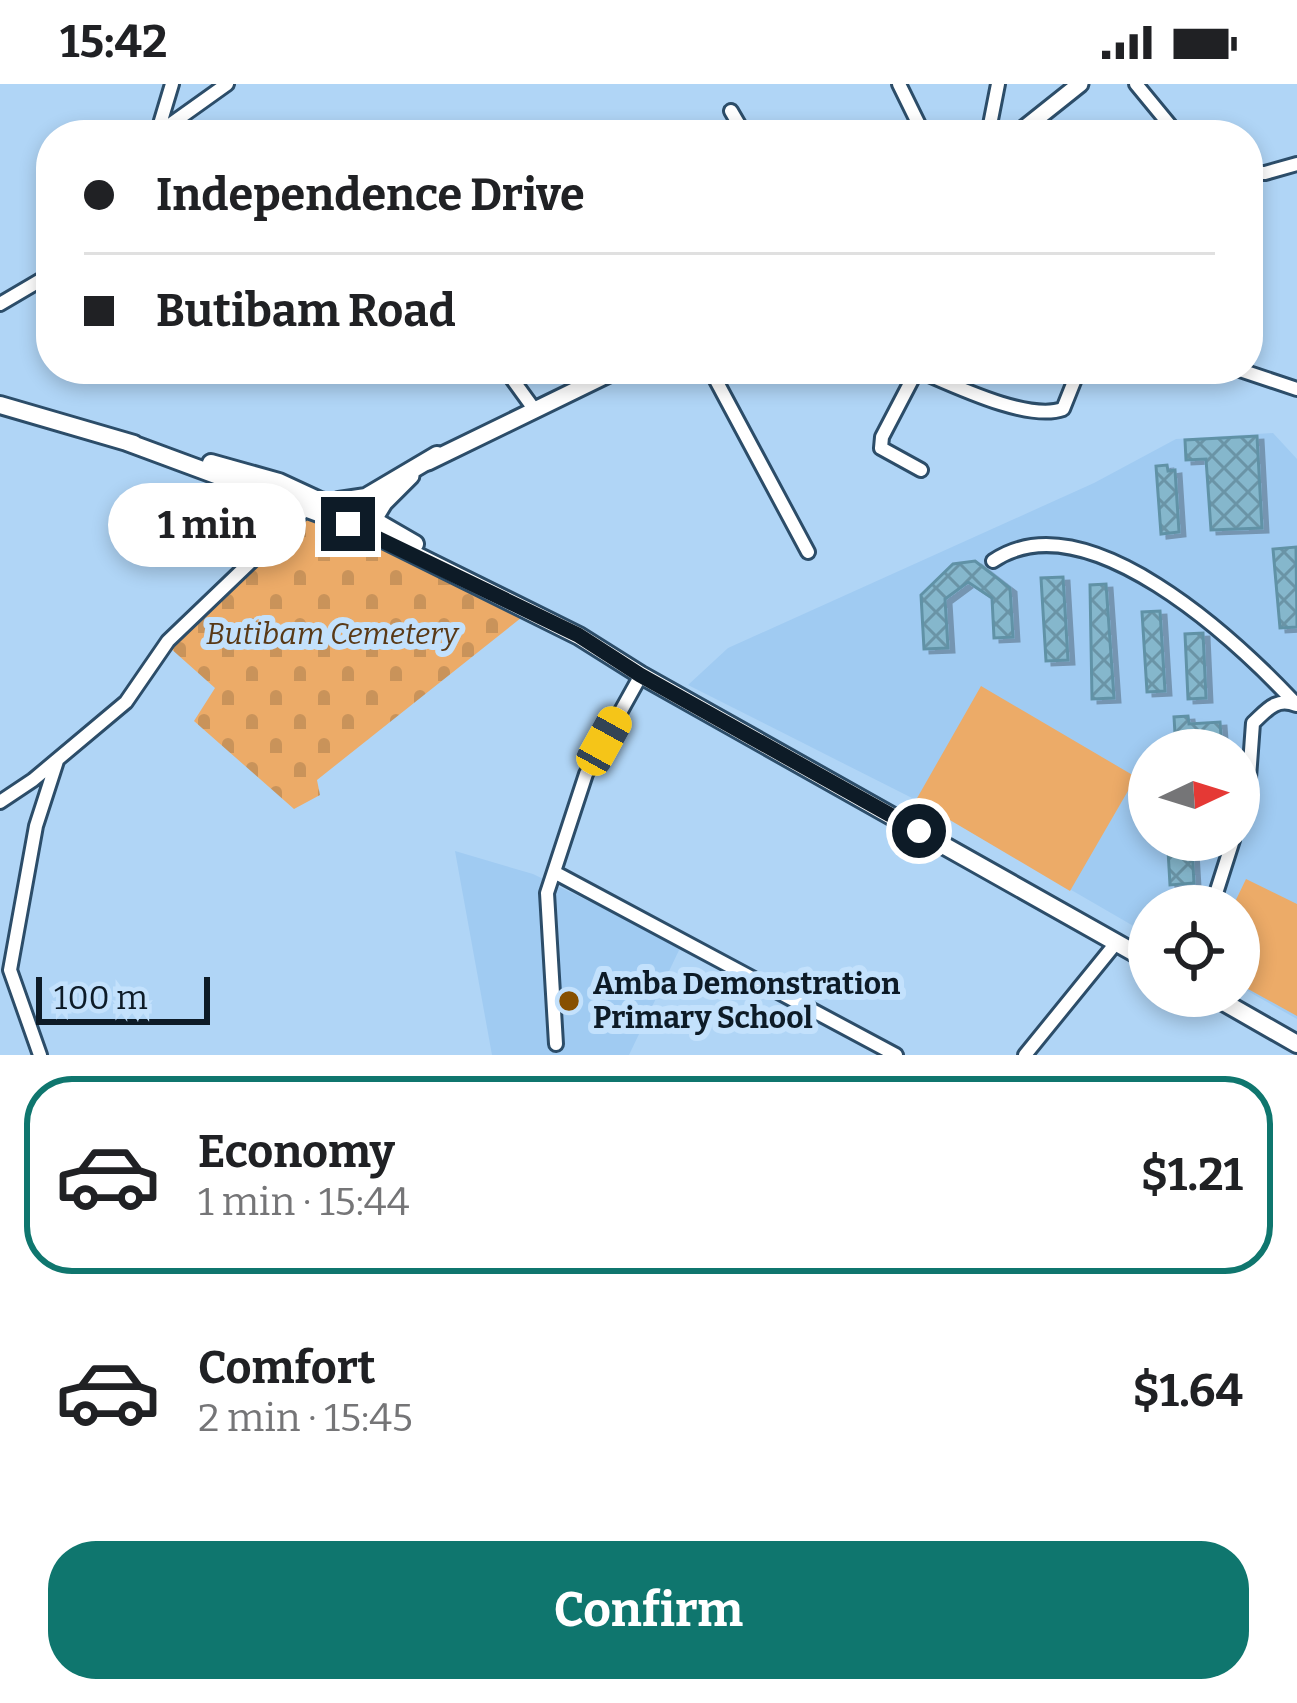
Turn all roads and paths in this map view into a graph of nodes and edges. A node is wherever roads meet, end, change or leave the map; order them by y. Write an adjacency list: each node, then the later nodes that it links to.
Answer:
1 (172, 84): 8 (street)
2 (227, 84): 9 (street)
3 (899, 84): 11 (street)
4 (998, 84): 12 (street)
5 (1080, 84): 13 (street)
6 (1136, 84): 14 (street)
7 (730, 111): 10 (street)
8 (161, 120)
9 (177, 120)
10 (736, 120)
11 (917, 120)
12 (991, 120)
13 (1035, 120)
14 (1166, 120)
15 (1297, 164): 16 (street)
16 (1263, 173)
17 (36, 283): 18 (street)
18 (0, 304)
19 (1263, 377): 26 (street)
20 (516, 384): 28 (street)
21 (589, 384): 28 (street)
22 (718, 384): 33 (street)
23 (909, 384): 30 (street)
24 (954, 384): 25 (street)
25 (1073, 384)
26 (1297, 389)
27 (0, 405): 31 (main road)
28 (534, 410): 29 (street)
29 (437, 455): 31 (main road); 32 (street)
30 (921, 470)
31 (313, 505): 32 (main road); 38 (street)
32 (361, 521): 35 (main road)
33 (808, 552)
34 (993, 561): 36 (street)
35 (640, 675): 40 (street); 41 (main road)
36 (1297, 705): 37 (street)
37 (1253, 729)
38 (57, 760): 39 (street); 46 (street)
39 (0, 802)
40 (554, 872): 44 (street); 47 (street)
41 (1116, 943): 42 (main road); 48 (street)
42 (1128, 950)
43 (1250, 1017): 45 (main road)
44 (556, 1044)
45 (1297, 1044)
46 (40, 1055)
47 (896, 1055)
48 (1025, 1055)

